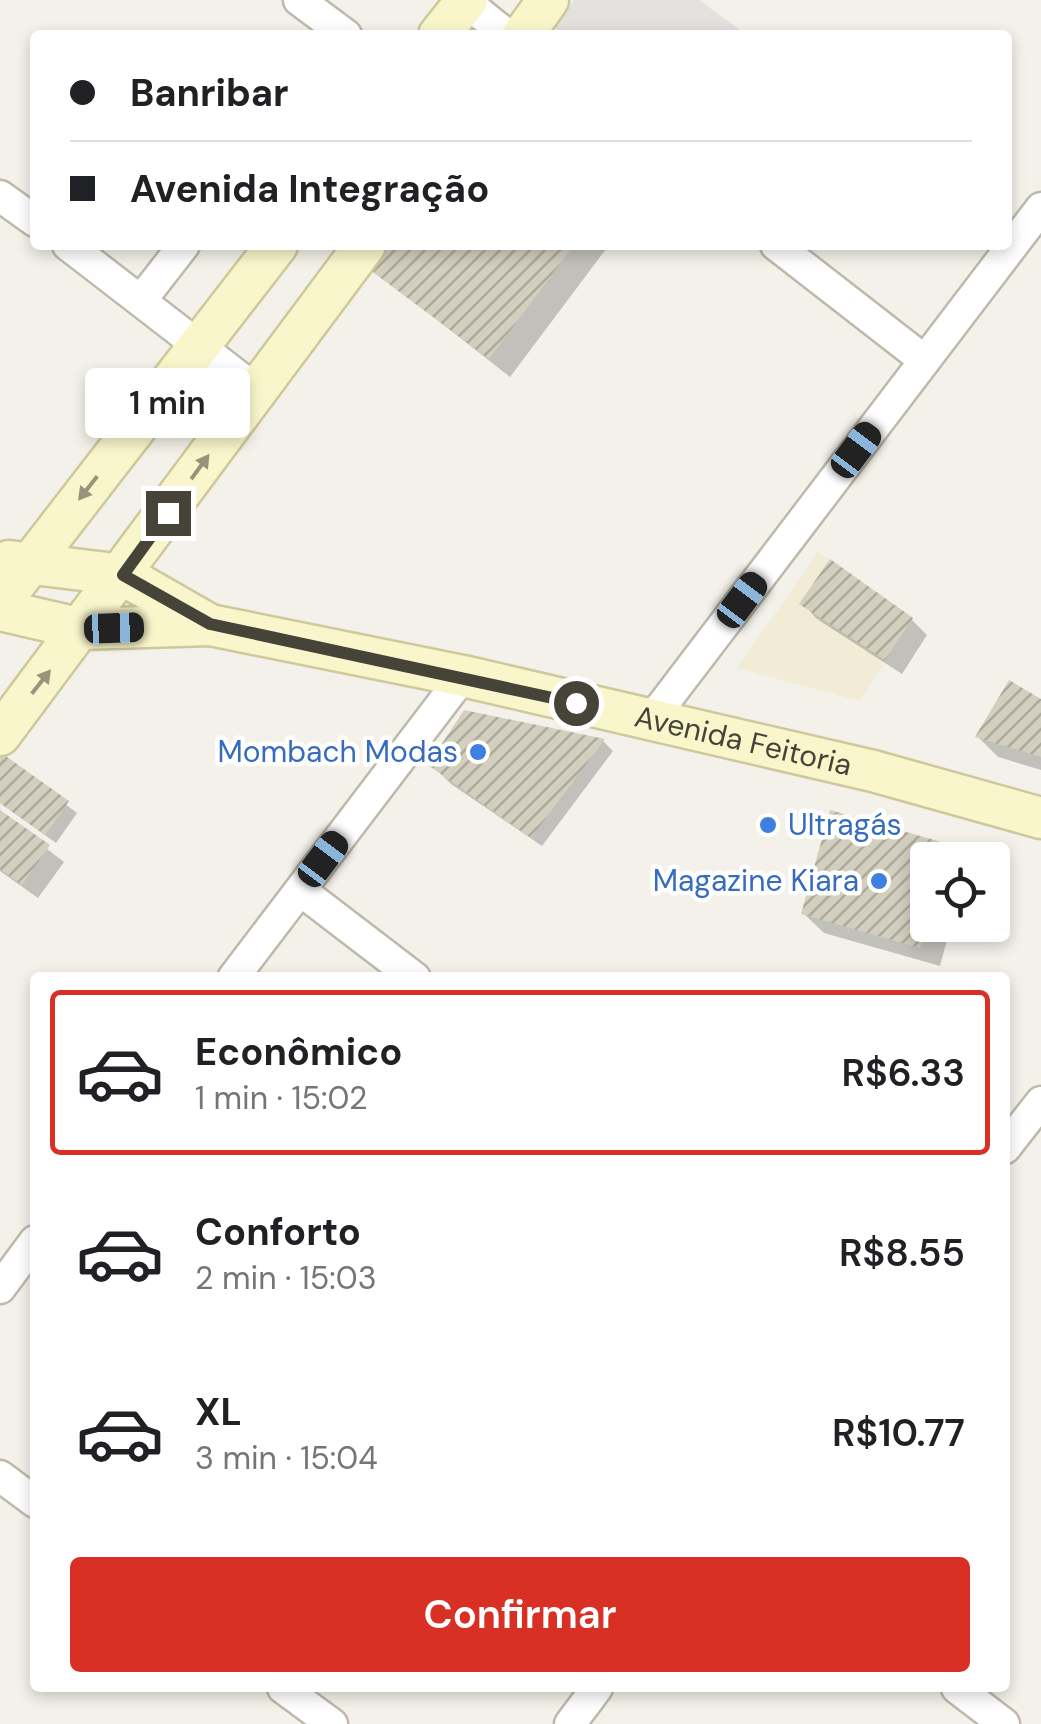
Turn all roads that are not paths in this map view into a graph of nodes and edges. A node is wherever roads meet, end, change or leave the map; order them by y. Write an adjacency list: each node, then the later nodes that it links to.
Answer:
1 (299, 0): 4 (street)
2 (548, 0): 7 (main road)
3 (467, 1): 5 (main road); 6 (street)
4 (339, 30)
5 (443, 30)
6 (501, 30)
7 (527, 30)
8 (0, 196): 10 (street)
9 (1041, 208): 11 (street)
10 (30, 217)
11 (1012, 246)
12 (75, 250): 18 (street)
13 (180, 250): 18 (street)
14 (272, 250): 19 (main road)
15 (361, 250): 21 (main road)
16 (782, 250): 20 (street)
17 (1009, 250): 20 (street)
18 (142, 299): 19 (street)
19 (199, 346): 21 (street); 22 (main road, one-way to 22)
20 (924, 360): 28 (street)
21 (256, 390): 23 (main road, one-way to 21)
22 (15, 561): 23 (main road, Avenida Feitoria); 24 (main road)
23 (123, 575): 25 (main road, Avenida Feitoria); 26 (main road)
24 (0, 606): 26 (main road, Avenida Feitoria)
25 (210, 624): 26 (main road, Avenida Feitoria); 27 (main road, Avenida Feitoria)
26 (82, 629): 29 (main road, one-way to 26)
27 (462, 676): 28 (main road, Avenida Feitoria); 31 (street)
28 (651, 720): 30 (main road, Avenida Feitoria)
29 (0, 735)
30 (1041, 818)
31 (300, 890): 32 (street); 33 (street)
32 (238, 972)
33 (407, 972)
34 (1041, 1102): 35 (street)
35 (1010, 1142)
36 (30, 1248): 37 (street)
37 (0, 1288)
38 (0, 1476): 39 (street)
39 (30, 1498)
40 (288, 1692): 43 (street)
41 (594, 1692): 44 (street)
42 (962, 1692): 45 (street)
43 (332, 1724)
44 (570, 1724)
45 (1004, 1724)

